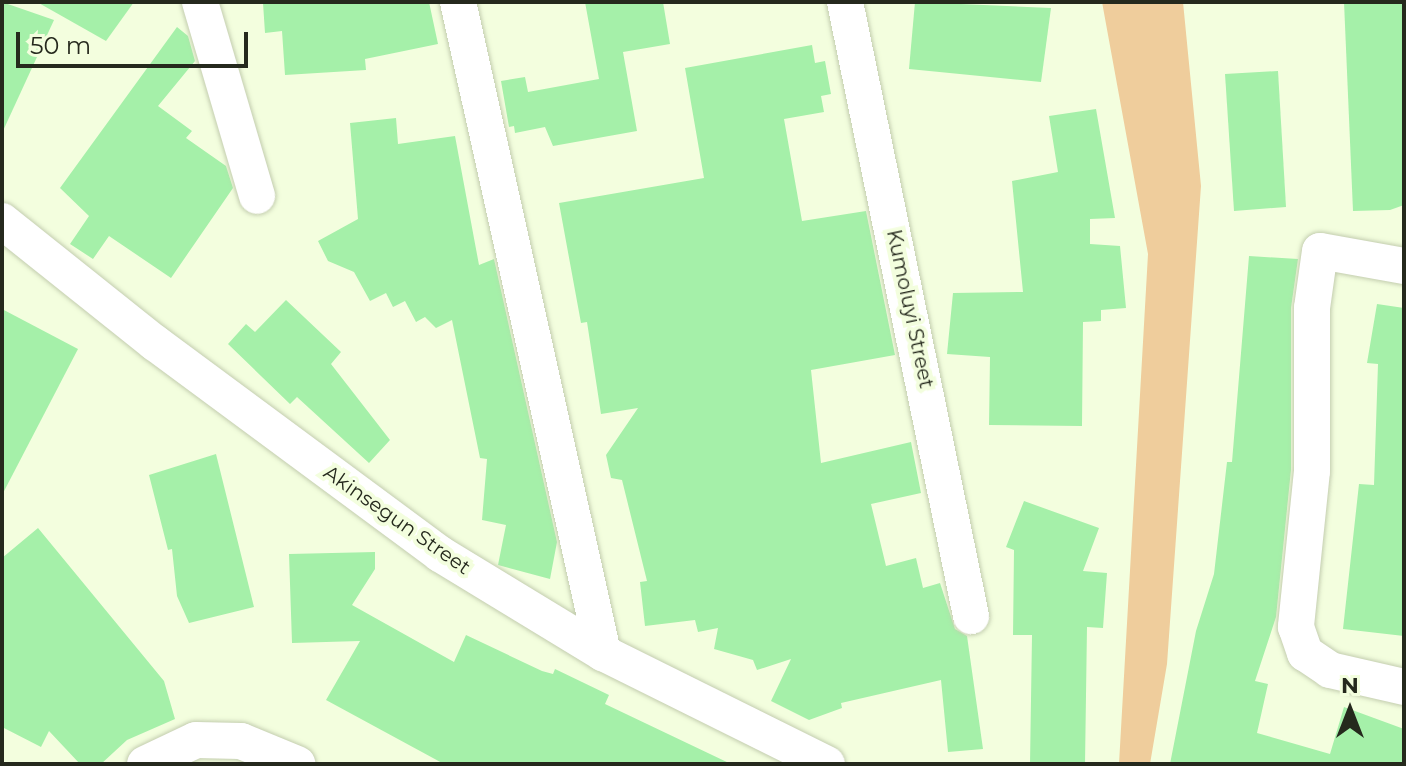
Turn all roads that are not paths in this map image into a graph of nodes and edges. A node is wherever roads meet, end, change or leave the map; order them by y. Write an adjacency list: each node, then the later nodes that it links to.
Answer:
1 (200, 2): 4 (street)
2 (458, 2): 8 (street)
3 (845, 2): 7 (street, Kumoluyi Street)
4 (257, 196)
5 (2, 221): 8 (street, Akinsegun Street)
6 (1404, 266): 9 (street)
7 (971, 616)
8 (603, 653): 12 (street, Akinsegun Street)
9 (1404, 687)
10 (145, 764): 11 (street)
11 (297, 764)
12 (827, 764)

